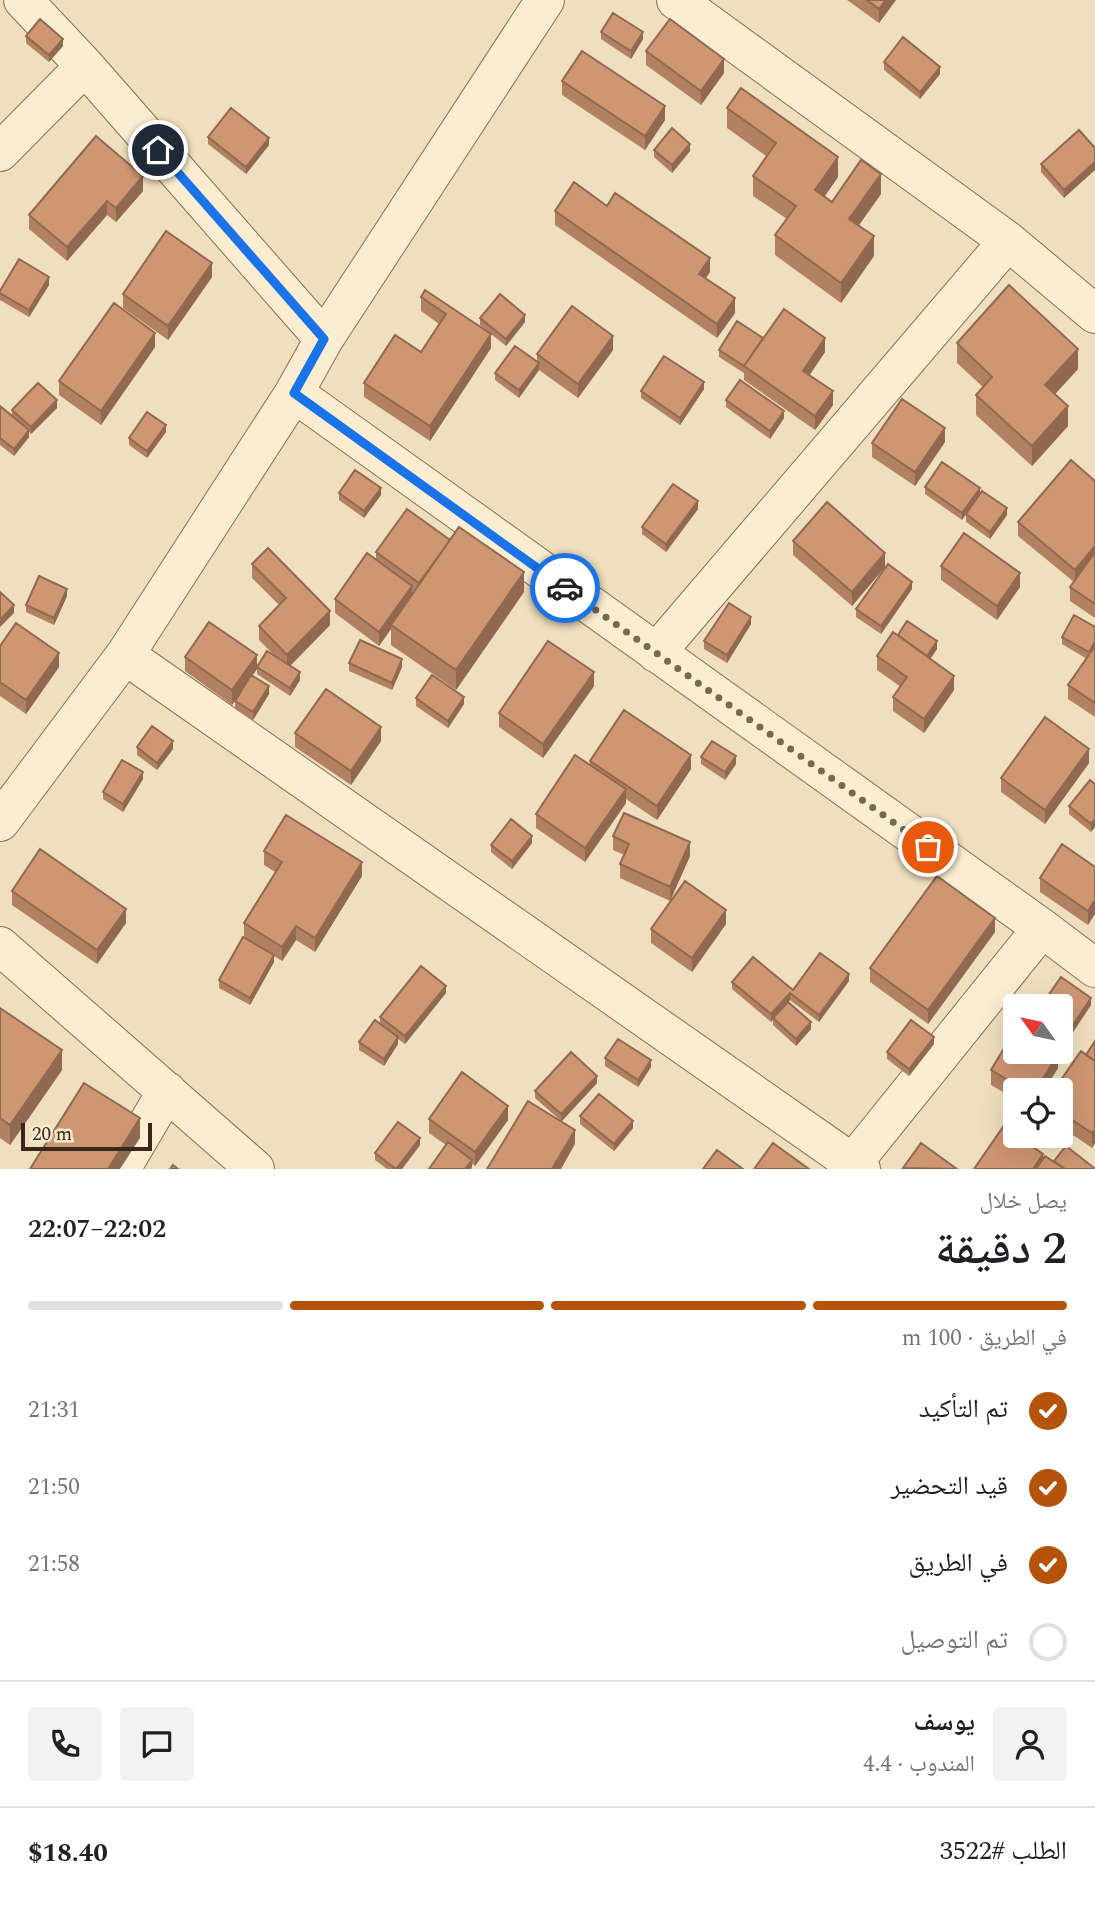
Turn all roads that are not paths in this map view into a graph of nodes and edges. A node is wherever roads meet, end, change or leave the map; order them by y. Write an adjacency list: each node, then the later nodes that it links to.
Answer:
1 (23, 0): 4 (street)
2 (545, 0): 8 (street)
3 (676, 0): 6 (street)
4 (85, 66): 5 (street); 8 (street)
5 (0, 152)
6 (1008, 241): 7 (street); 10 (street)
7 (1095, 314)
8 (324, 339): 9 (street)
9 (294, 393): 10 (street); 11 (street)
10 (656, 653): 13 (street)
11 (125, 655): 12 (street); 17 (street)
12 (0, 822)
13 (1042, 928): 15 (street); 17 (street)
14 (0, 946): 16 (street)
15 (1095, 968)
16 (167, 1091): 18 (street); 19 (street)
17 (854, 1167)
18 (121, 1169)
19 (255, 1169)

